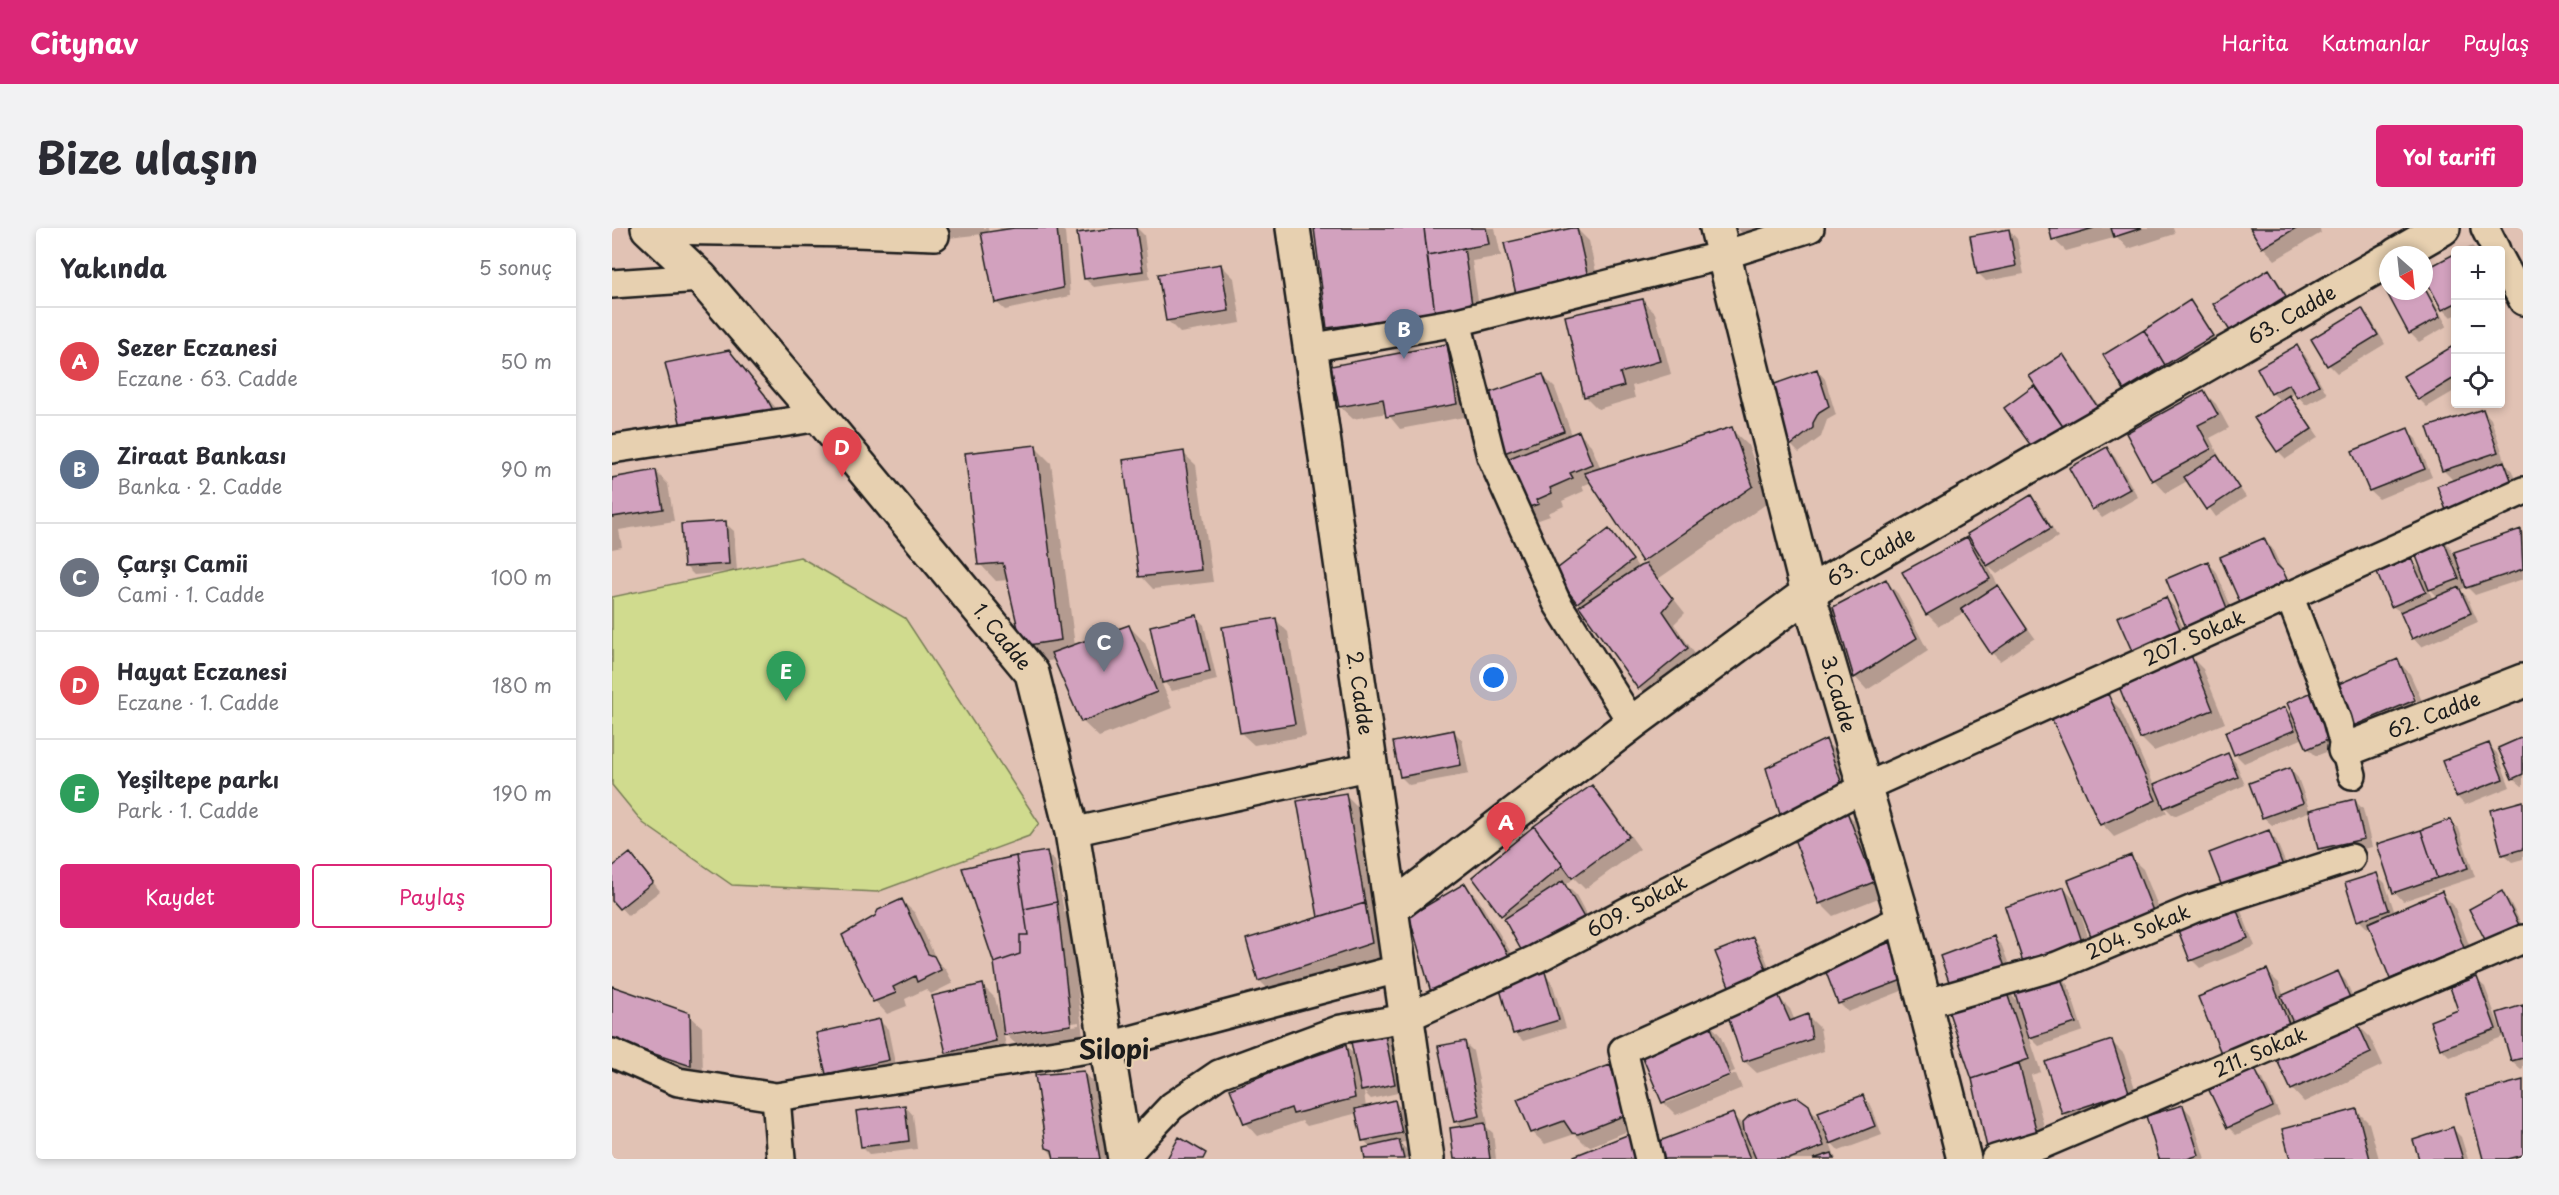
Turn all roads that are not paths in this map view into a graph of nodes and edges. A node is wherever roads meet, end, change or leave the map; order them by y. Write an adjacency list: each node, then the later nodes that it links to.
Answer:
1 (1293, 228): 16 (street, 2. Cadde)
2 (1810, 228): 7 (street)
3 (2443, 228): 8 (street)
4 (2485, 228): 9 (street)
5 (649, 229): 6 (street); 12 (street, 1. Cadde)
6 (935, 237)
7 (1720, 241): 15 (street); 20 (street, 3.Cadde)
8 (2412, 246)
9 (2494, 246)
10 (2379, 265): 20 (street, 63. Cadde)
11 (2505, 267): 14 (street)
12 (701, 278): 13 (street); 17 (street, 1. Cadde)
13 (612, 284)
14 (2523, 301)
15 (1457, 322): 16 (street); 23 (street)
16 (1309, 348): 25 (street, 2. Cadde)
17 (820, 417): 18 (street); 27 (street, 1. Cadde)
18 (612, 449)
19 (2523, 491): 21 (street, 207. Sokak)
20 (1808, 593): 23 (street, 63. Cadde); 26 (street, 3.Cadde)
21 (2289, 596): 24 (street); 26 (street, 207. Sokak)
22 (2523, 681): 24 (street, 62. Cadde)
23 (1632, 723): 29 (street, 63. Cadde)
24 (2348, 762)
25 (1371, 766): 27 (street); 29 (street, 2. Cadde)
26 (1865, 787): 30 (street, 3.Cadde); 34 (street, 609. Sokak)
27 (1072, 832): 35 (street, 1. Cadde)
28 (2351, 858): 33 (street, 204. Sokak)
29 (1390, 909): 32 (street, 2. Cadde)
30 (1903, 918): 33 (street, 3.Cadde); 41 (street)
31 (2523, 939): 43 (street, 211. Sokak)
32 (1398, 969): 34 (street, 2. Cadde); 35 (street)
33 (1924, 1004): 42 (street, 3.Cadde)
34 (1406, 1018): 38 (street, 609. Sokak); 40 (street, 2. Cadde)
35 (1108, 1046): 37 (street); 38 (street, 1. Cadde)
36 (612, 1053): 37 (street)
37 (776, 1097): 39 (street)
38 (1125, 1158)
39 (781, 1159)
40 (1427, 1159)
41 (1648, 1159)
42 (1964, 1159)
43 (1995, 1159)

